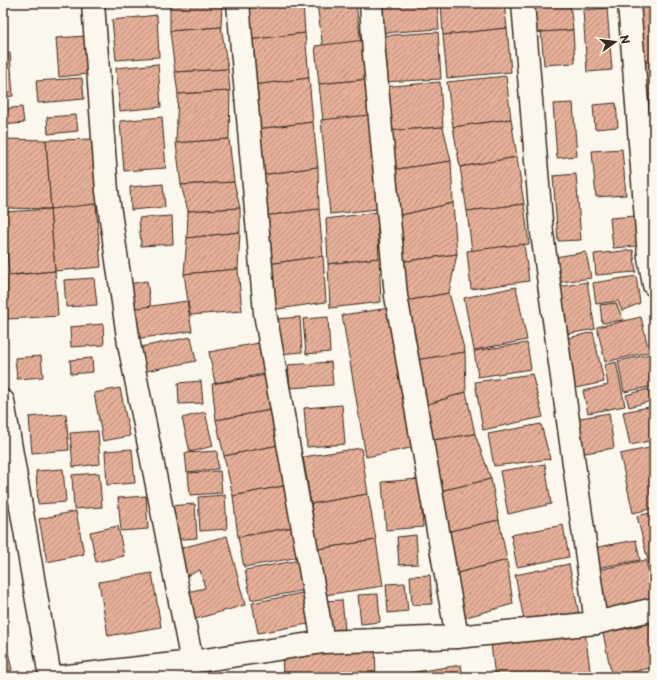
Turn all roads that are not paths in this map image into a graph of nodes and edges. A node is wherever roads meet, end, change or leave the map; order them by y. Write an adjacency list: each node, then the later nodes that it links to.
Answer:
1 (93, 3): 12 (street)
2 (238, 3): 11 (street)
3 (371, 3): 10 (street)
4 (524, 3): 9 (street)
5 (629, 3): 6 (street)
6 (654, 285)
7 (3, 401): 13 (street)
8 (654, 609): 9 (street)
9 (596, 623): 10 (street)
10 (457, 637): 11 (street)
11 (323, 642): 12 (street)
12 (192, 662): 14 (street)
13 (50, 677)
14 (59, 677)

